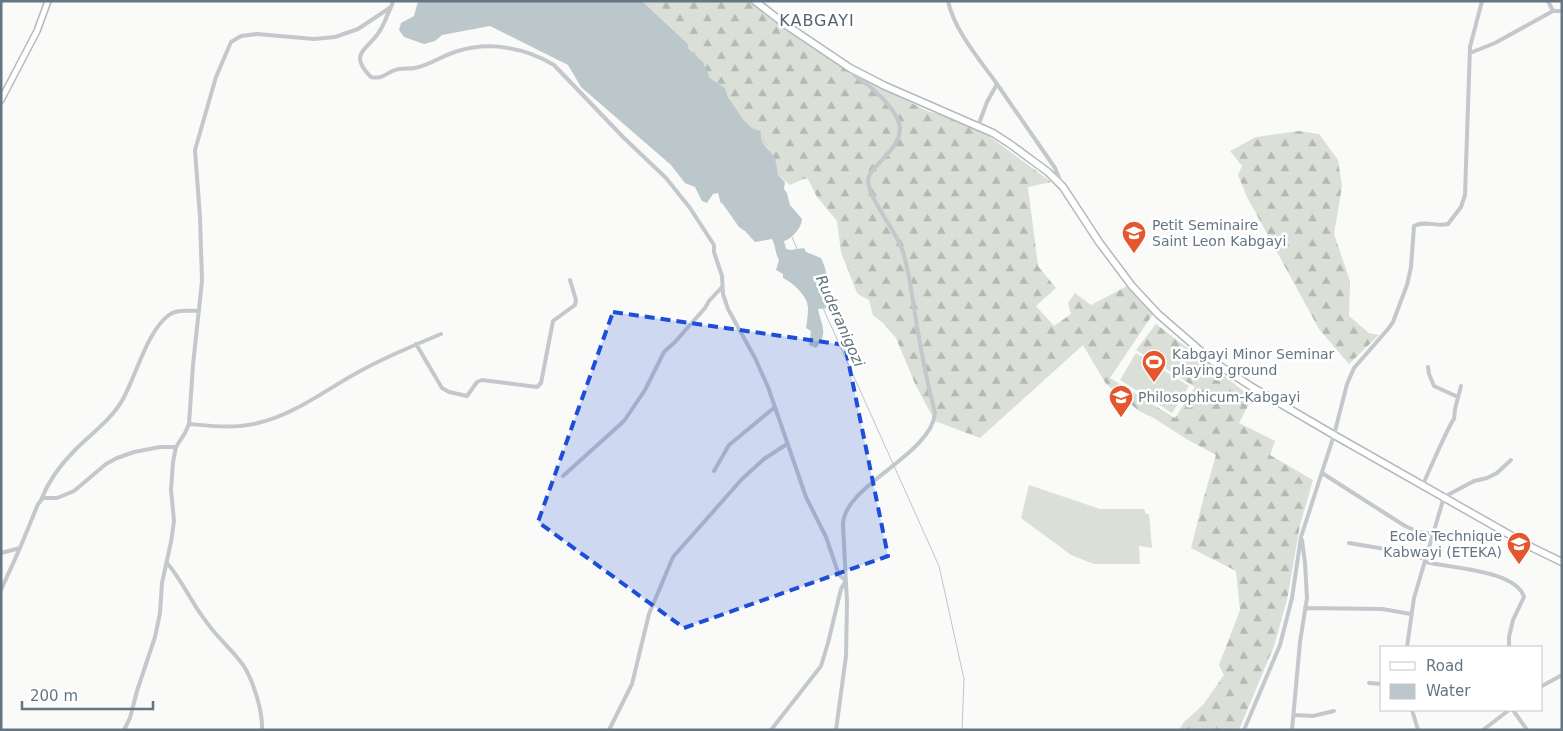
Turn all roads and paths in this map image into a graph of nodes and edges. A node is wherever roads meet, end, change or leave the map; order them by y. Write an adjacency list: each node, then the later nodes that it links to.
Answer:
1 (48, 1): 13 (street)
2 (393, 1): 7 (street)
3 (754, 1): 11 (highway)
4 (948, 1): 12 (street)
5 (1482, 1): 10 (street)
6 (1548, 1): 8 (street)
7 (391, 7): 17 (street); 18 (street)
8 (1553, 11): 9 (street); 10 (street)
9 (1562, 11)
10 (1470, 53): 26 (street)
11 (850, 68): 14 (highway); 44 (street)
12 (997, 84): 14 (street); 15 (street)
13 (1, 100)
14 (978, 126): 15 (highway)
15 (1062, 188): 26 (highway)
16 (570, 280): 20 (street)
17 (722, 287): 24 (street); 32 (street)
18 (199, 311): 25 (street); 35 (street)
19 (441, 334): 20 (street)
20 (416, 344): 25 (street)
21 (1428, 368): 23 (street)
22 (1461, 386): 23 (street)
23 (1458, 397): 33 (street)
24 (775, 407): 27 (street); 30 (street)
25 (189, 424): 28 (street)
26 (1334, 435): 31 (street); 33 (highway)
27 (787, 444): 44 (street); 61 (street)
28 (176, 447): 35 (street); 43 (street)
29 (1511, 460): 34 (street)
30 (714, 471)
31 (1322, 473): 36 (street); 37 (street)
32 (563, 476)
33 (1422, 485): 34 (highway)
34 (1444, 496): 36 (street); 42 (highway)
35 (41, 500): 39 (street)
36 (1433, 534): 41 (street)
37 (1301, 537): 46 (street); 64 (street)
38 (1349, 543): 41 (street)
39 (20, 548): 40 (street); 45 (street)
40 (1, 553)
41 (1426, 560): 47 (street); 49 (street)
42 (1562, 562)
43 (167, 563): 59 (street); 60 (street)
44 (845, 580): 62 (street); 63 (street)
45 (1, 590)
46 (1305, 608): 47 (street); 58 (street)
47 (1411, 614): 48 (street)
48 (1407, 646)
49 (1509, 646)
50 (1562, 675): 53 (street)
51 (1369, 683): 52 (street)
52 (1380, 684)
53 (1543, 685)
54 (1334, 711): 58 (street)
55 (1412, 711): 66 (street)
56 (1509, 711): 67 (street)
57 (1514, 711): 68 (street)
58 (1294, 715): 65 (street)
59 (124, 730)
60 (262, 730)
61 (609, 730)
62 (771, 730)
63 (836, 730)
64 (1244, 730)
65 (1292, 730)
66 (1418, 730)
67 (1483, 730)
68 (1527, 730)

